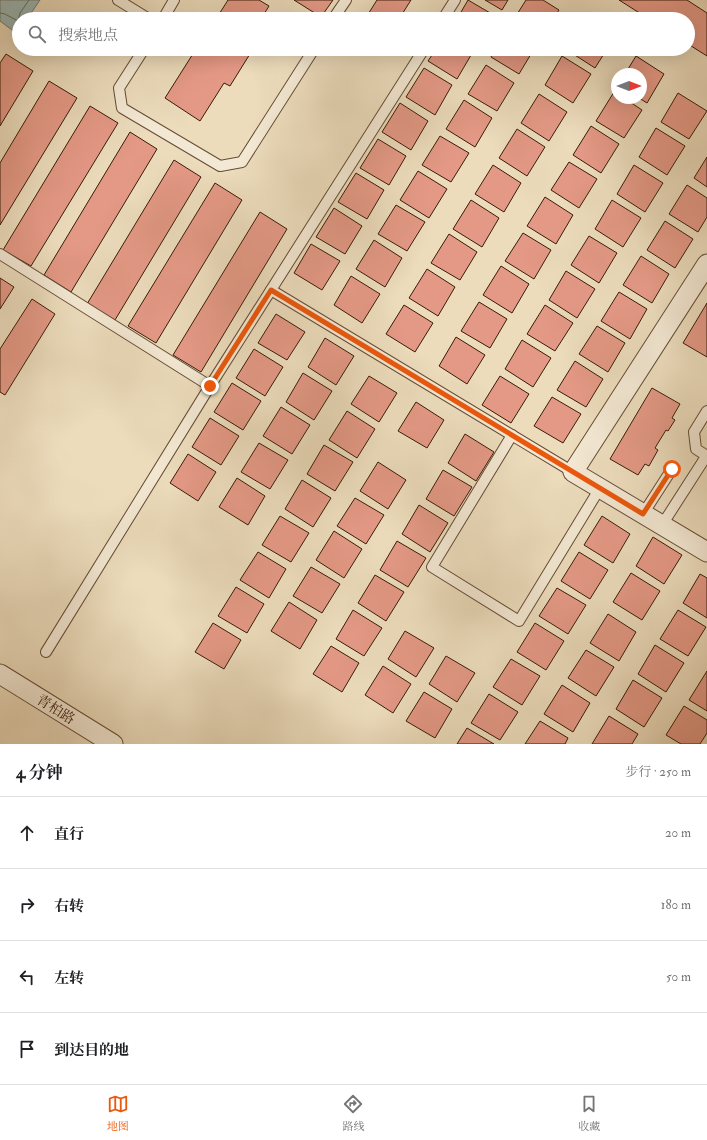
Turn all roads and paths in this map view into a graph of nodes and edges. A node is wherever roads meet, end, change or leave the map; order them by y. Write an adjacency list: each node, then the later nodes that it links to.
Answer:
1 (118, 0): 5 (lane)
2 (174, 0): 6 (lane)
3 (346, 0): 7 (lane)
4 (455, 0): 8 (lane)
5 (138, 12)
6 (166, 12)
7 (338, 12)
8 (447, 12)
9 (140, 56): 10 (lane)
10 (310, 56)
11 (420, 56): 14 (lane)
12 (0, 254): 15 (lane)
13 (707, 264): 20 (street)
14 (271, 290): 15 (lane); 17 (lane)
15 (210, 386): 25 (lane)
16 (707, 411): 18 (lane)
17 (512, 435): 20 (lane); 21 (lane)
18 (707, 456): 23 (lane)
19 (672, 469): 22 (lane)
20 (573, 472): 21 (street)
21 (600, 488): 22 (street)
22 (643, 514): 23 (street)
23 (662, 525): 24 (street)
24 (707, 552)
25 (46, 652)
26 (0, 674): 27 (street, 青柏路)
27 (113, 744)

